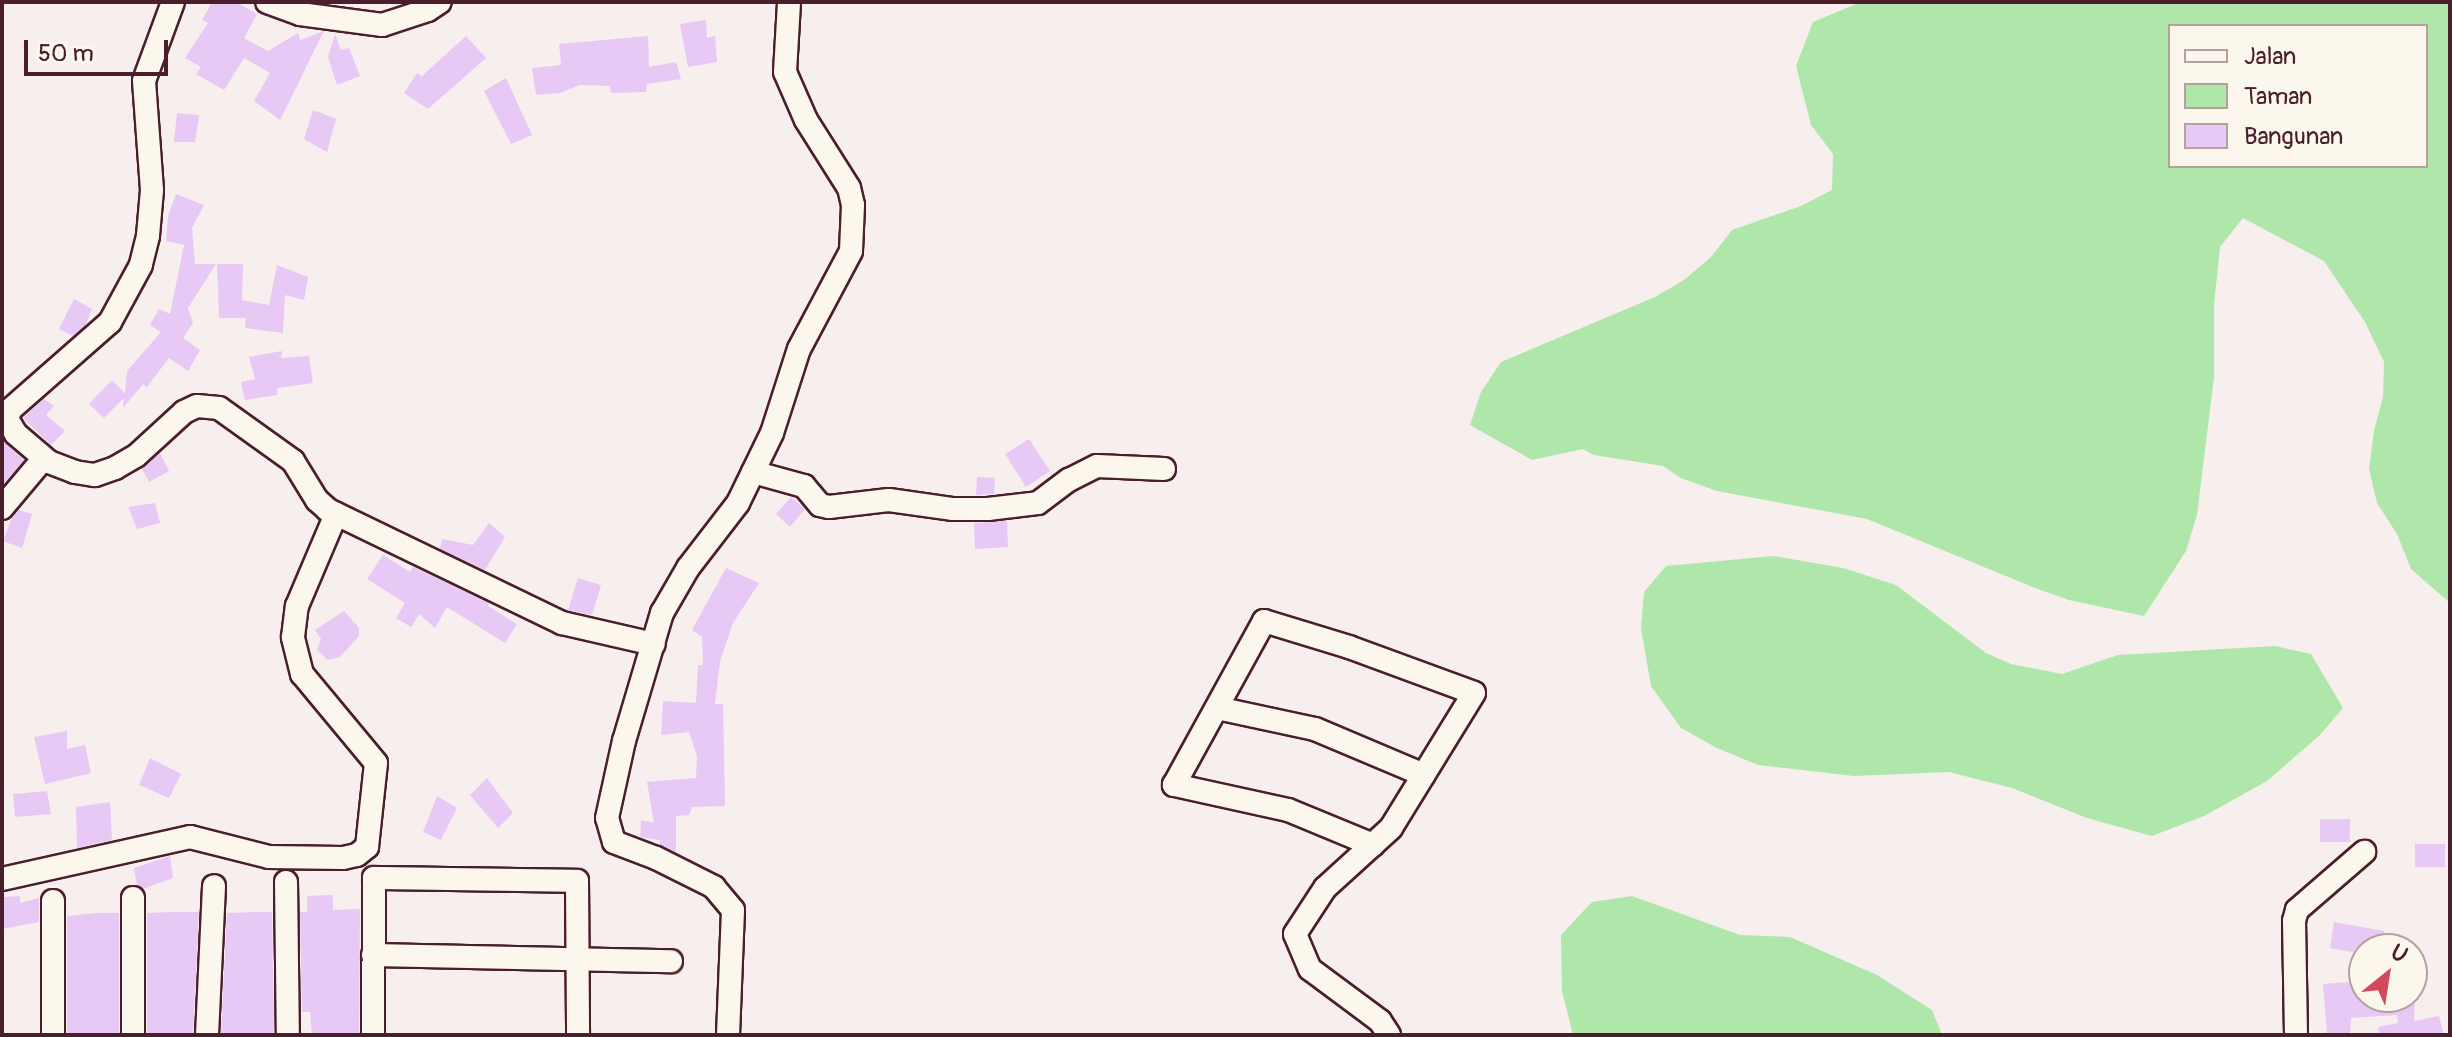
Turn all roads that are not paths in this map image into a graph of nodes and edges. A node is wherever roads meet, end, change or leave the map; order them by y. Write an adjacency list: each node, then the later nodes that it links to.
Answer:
1 (173, 2): 5 (street)
2 (267, 2): 3 (street)
3 (440, 2)
4 (789, 2): 7 (street)
5 (44, 458): 8 (street); 9 (street)
6 (1164, 469): 7 (street)
7 (753, 472): 10 (street)
8 (2, 508)
9 (336, 514): 10 (street); 15 (street)
10 (654, 644): 29 (street)
11 (1217, 708): 12 (street); 12 (street); 13 (street)
12 (1424, 775): 13 (street)
13 (1373, 845): 30 (street)
14 (2364, 852): 31 (street)
15 (2, 879)
16 (286, 882): 26 (street)
17 (214, 886): 25 (street)
18 (133, 898): 24 (street)
19 (53, 901): 23 (street)
20 (373, 955): 21 (street); 21 (street); 27 (street)
21 (578, 961): 22 (street); 28 (street)
22 (671, 961)
23 (53, 1035)
24 (133, 1035)
25 (207, 1035)
26 (288, 1035)
27 (373, 1035)
28 (578, 1035)
29 (728, 1035)
30 (1389, 1035)
31 (2296, 1035)

